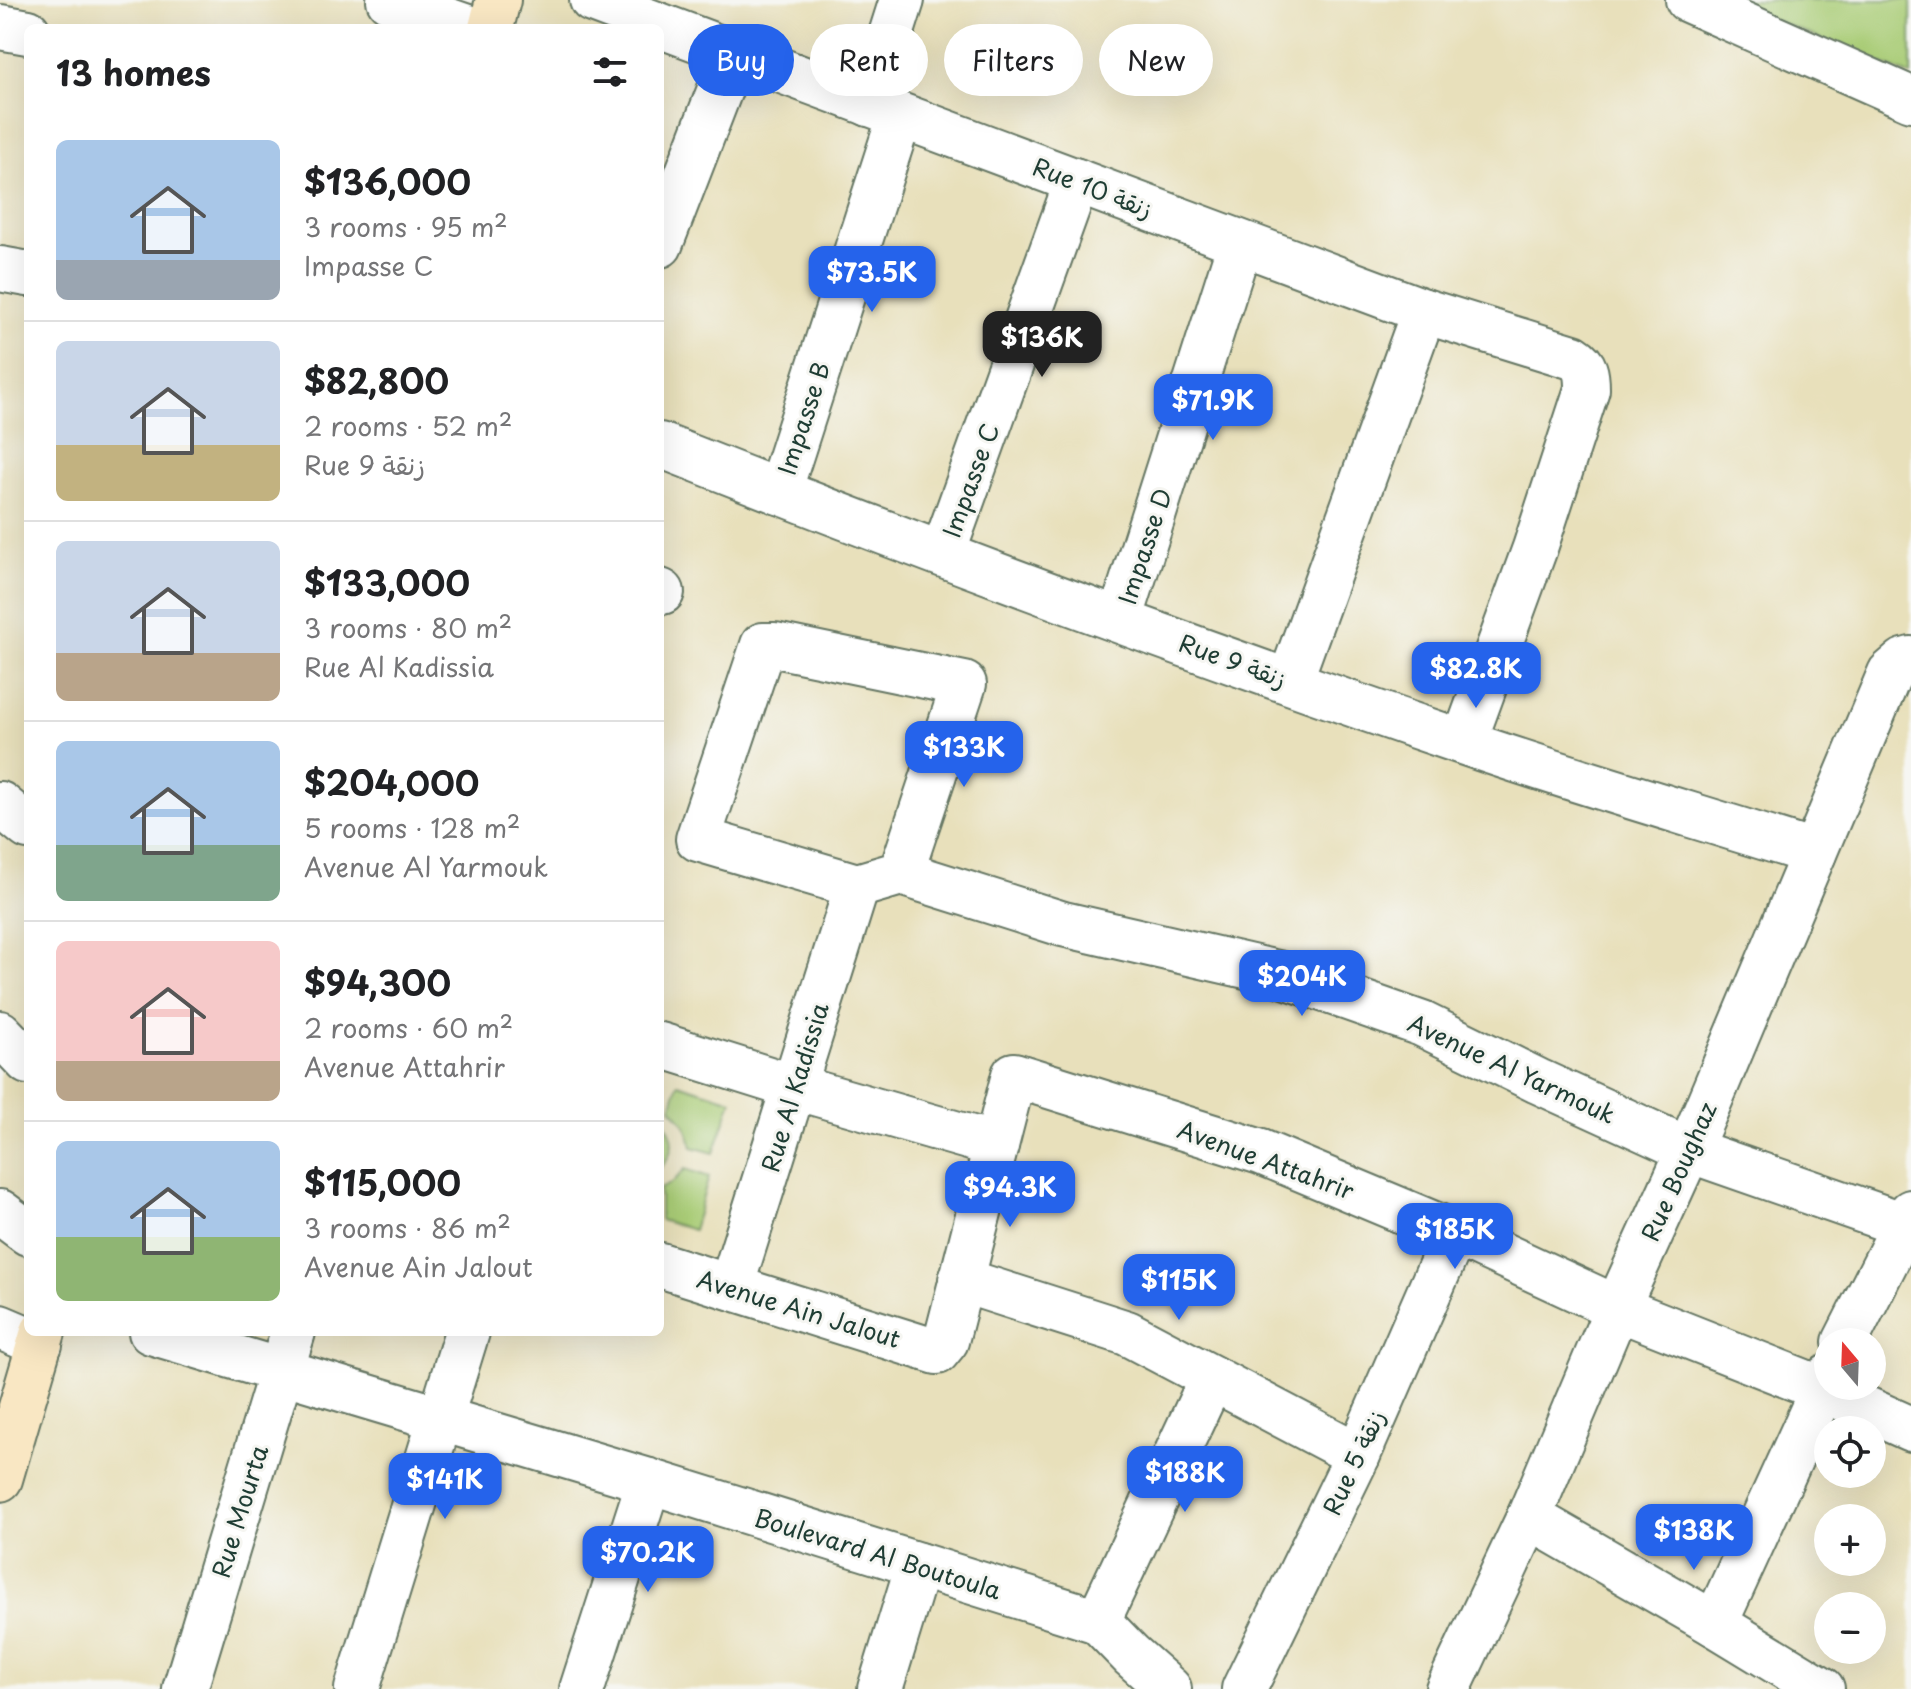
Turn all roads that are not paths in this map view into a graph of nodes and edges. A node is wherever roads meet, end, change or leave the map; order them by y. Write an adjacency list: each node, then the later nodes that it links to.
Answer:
1 (389, 0): 6 (street)
2 (498, 0): 7 (street)
3 (592, 0): 8 (street, Rue 10 زنقة)
4 (902, 0): 16 (street, Impasse B)
5 (1688, 0): 15 (street)
6 (458, 24)
7 (492, 24)
8 (656, 24)
9 (0, 27): 11 (street)
10 (664, 27): 12 (street, Rue 10 زنقة)
11 (24, 31)
12 (688, 36)
13 (794, 76): 16 (street, Rue 10 زنقة)
14 (717, 96): 18 (street)
15 (1911, 99)
16 (884, 110): 17 (street, Rue 10 زنقة); 24 (street, Impasse B)
17 (1077, 181): 19 (street, Rue 10 زنقة); 25 (street, Impasse C)
18 (664, 235)
19 (1240, 243): 22 (street, Rue 10 زنقة); 26 (street, Impasse D)
20 (0, 269): 21 (street)
21 (24, 273)
22 (1424, 311): 28 (street); 29 (street, Rue 10 زنقة)
23 (664, 447): 24 (street, Rue 9 زنقة)
24 (779, 492): 25 (street, Rue 9 زنقة)
25 (943, 553): 26 (street, Rue 9 زنقة)
26 (1120, 620): 28 (street, Rue 9 زنقة)
27 (1911, 659): 32 (street, Rue Boughaz)
28 (1290, 681): 29 (street, Rue 9 زنقة)
29 (1464, 742): 32 (street, Rue 9 زنقة)
30 (0, 804): 31 (street)
31 (24, 824)
32 (1814, 853): 40 (street, Rue Boughaz)
33 (901, 873): 34 (street); 34 (street); 40 (street, Avenue Al Yarmouk)
34 (857, 886): 38 (street, Rue Al Kadissia)
35 (0, 1033): 37 (street)
36 (664, 1046): 38 (street)
37 (24, 1058)
38 (794, 1087): 39 (street); 47 (street, Rue Al Kadissia)
39 (996, 1145): 44 (street, Avenue Attahrir); 46 (street, Avenue Attahrir)
40 (1689, 1150): 42 (street, Avenue Al Yarmouk); 48 (street, Rue Boughaz)
41 (0, 1212): 43 (street)
42 (1907, 1219): 50 (street)
43 (24, 1230)
44 (1455, 1233): 48 (street, Avenue Attahrir); 63 (street, Rue 5 زنقة)
45 (664, 1266): 47 (street, Avenue Ain Jalout)
46 (961, 1280): 56 (street, Avenue Attahrir); 57 (street)
47 (731, 1287): 56 (street, Avenue Ain Jalout)
48 (1617, 1308): 58 (street, Avenue Attahrir); 66 (street, Rue Boughaz)
49 (0, 1327): 51 (street)
50 (1852, 1328)
51 (24, 1333)
52 (180, 1336): 55 (street, Boulevard Al Boutoula)
53 (466, 1336): 61 (street)
54 (41, 1338): 64 (street)
55 (288, 1351): 61 (street, Boulevard Al Boutoula); 71 (street, Rue Mourta)
56 (937, 1352)
57 (1212, 1378): 63 (street); 68 (street)
58 (1814, 1379)
59 (1817, 1400): 69 (street)
60 (1857, 1400): 62 (street, Avenue Attahrir)
61 (441, 1420): 65 (street, Boulevard Al Boutoula); 72 (street)
62 (1911, 1429)
63 (1358, 1455): 75 (street, Rue 5 زنقة)
64 (2, 1462)
65 (649, 1481): 67 (street, Boulevard Al Boutoula); 70 (street)
66 (1529, 1517): 69 (street); 76 (street, Rue Boughaz)
67 (918, 1565): 68 (street, Boulevard Al Boutoula); 73 (street)
68 (1098, 1621): 74 (street, Boulevard Al Boutoula)
69 (1715, 1624): 77 (street)
70 (586, 1688)
71 (185, 1689)
72 (357, 1689)
73 (880, 1689)
74 (1169, 1689)
75 (1244, 1689)
76 (1448, 1689)
77 (1822, 1689)

